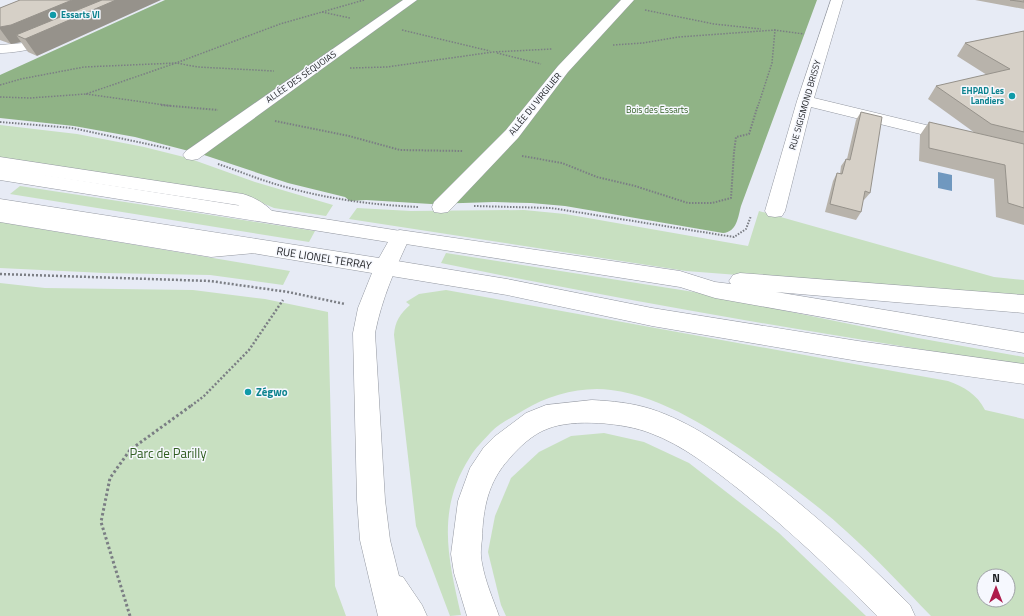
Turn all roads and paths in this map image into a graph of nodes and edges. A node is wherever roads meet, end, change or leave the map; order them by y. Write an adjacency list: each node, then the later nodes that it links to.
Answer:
1 (364, 0): 5 (path)
2 (411, 0): 6 (main road, ALLÉE DES SÉQUOIAS)
3 (837, 0): 9 (main road, RUE SIGISMOND BRISSY)
4 (626, 3): 7 (path); 10 (main road, ALLÉE DU VIRGILIER)
5 (321, 11): 6 (path); 13 (path)
6 (378, 24): 12 (path); 16 (main road, ALLÉE DES SÉQUOIAS)
7 (775, 30): 9 (path); 10 (path)
8 (64, 31): 11 (main road)
9 (824, 38): 19 (main road, RUE SIGISMOND BRISSY)
10 (584, 47): 12 (path); 15 (main road, ALLÉE DU VIRGILIER)
11 (0, 49)
12 (493, 52): 14 (path); 15 (path)
13 (176, 63): 16 (path); 17 (path); 18 (path)
14 (350, 68)
15 (563, 69): 26 (main road, ALLÉE DU VIRGILIER)
16 (306, 73): 22 (main road, ALLÉE DES SÉQUOIAS)
17 (0, 85)
18 (0, 97)
19 (805, 101): 21 (main road); 27 (main road, RUE SIGISMOND BRISSY)
20 (0, 122): 22 (path)
21 (970, 141)
22 (192, 155): 26 (path)
23 (0, 163): 29 (main road)
24 (0, 174): 29 (main road)
25 (0, 205): 31 (main road, RUE LIONEL TERRAY)
26 (441, 207): 27 (path)
27 (775, 211)
28 (0, 215): 31 (main road)
29 (266, 216): 30 (main road)
30 (400, 237): 32 (main road); 34 (main road)
31 (255, 246): 32 (main road, RUE LIONEL TERRAY)
32 (385, 267): 37 (main road, RUE LIONEL TERRAY); 39 (main road)
33 (0, 274): 37 (path)
34 (680, 279): 36 (main road); 38 (main road)
35 (283, 300): 43 (path)
36 (1024, 304)
37 (369, 308): 42 (main road, RUE LIONEL TERRAY)
38 (1024, 343)
39 (858, 351): 40 (main road); 41 (main road)
40 (1024, 374)
41 (1024, 389)
42 (384, 577): 44 (main road, RUE LIONEL TERRAY); 45 (main road, RUE LIONEL TERRAY)
43 (130, 616)
44 (394, 616)
45 (411, 616)
46 (483, 616): 47 (main road)
47 (899, 616)

